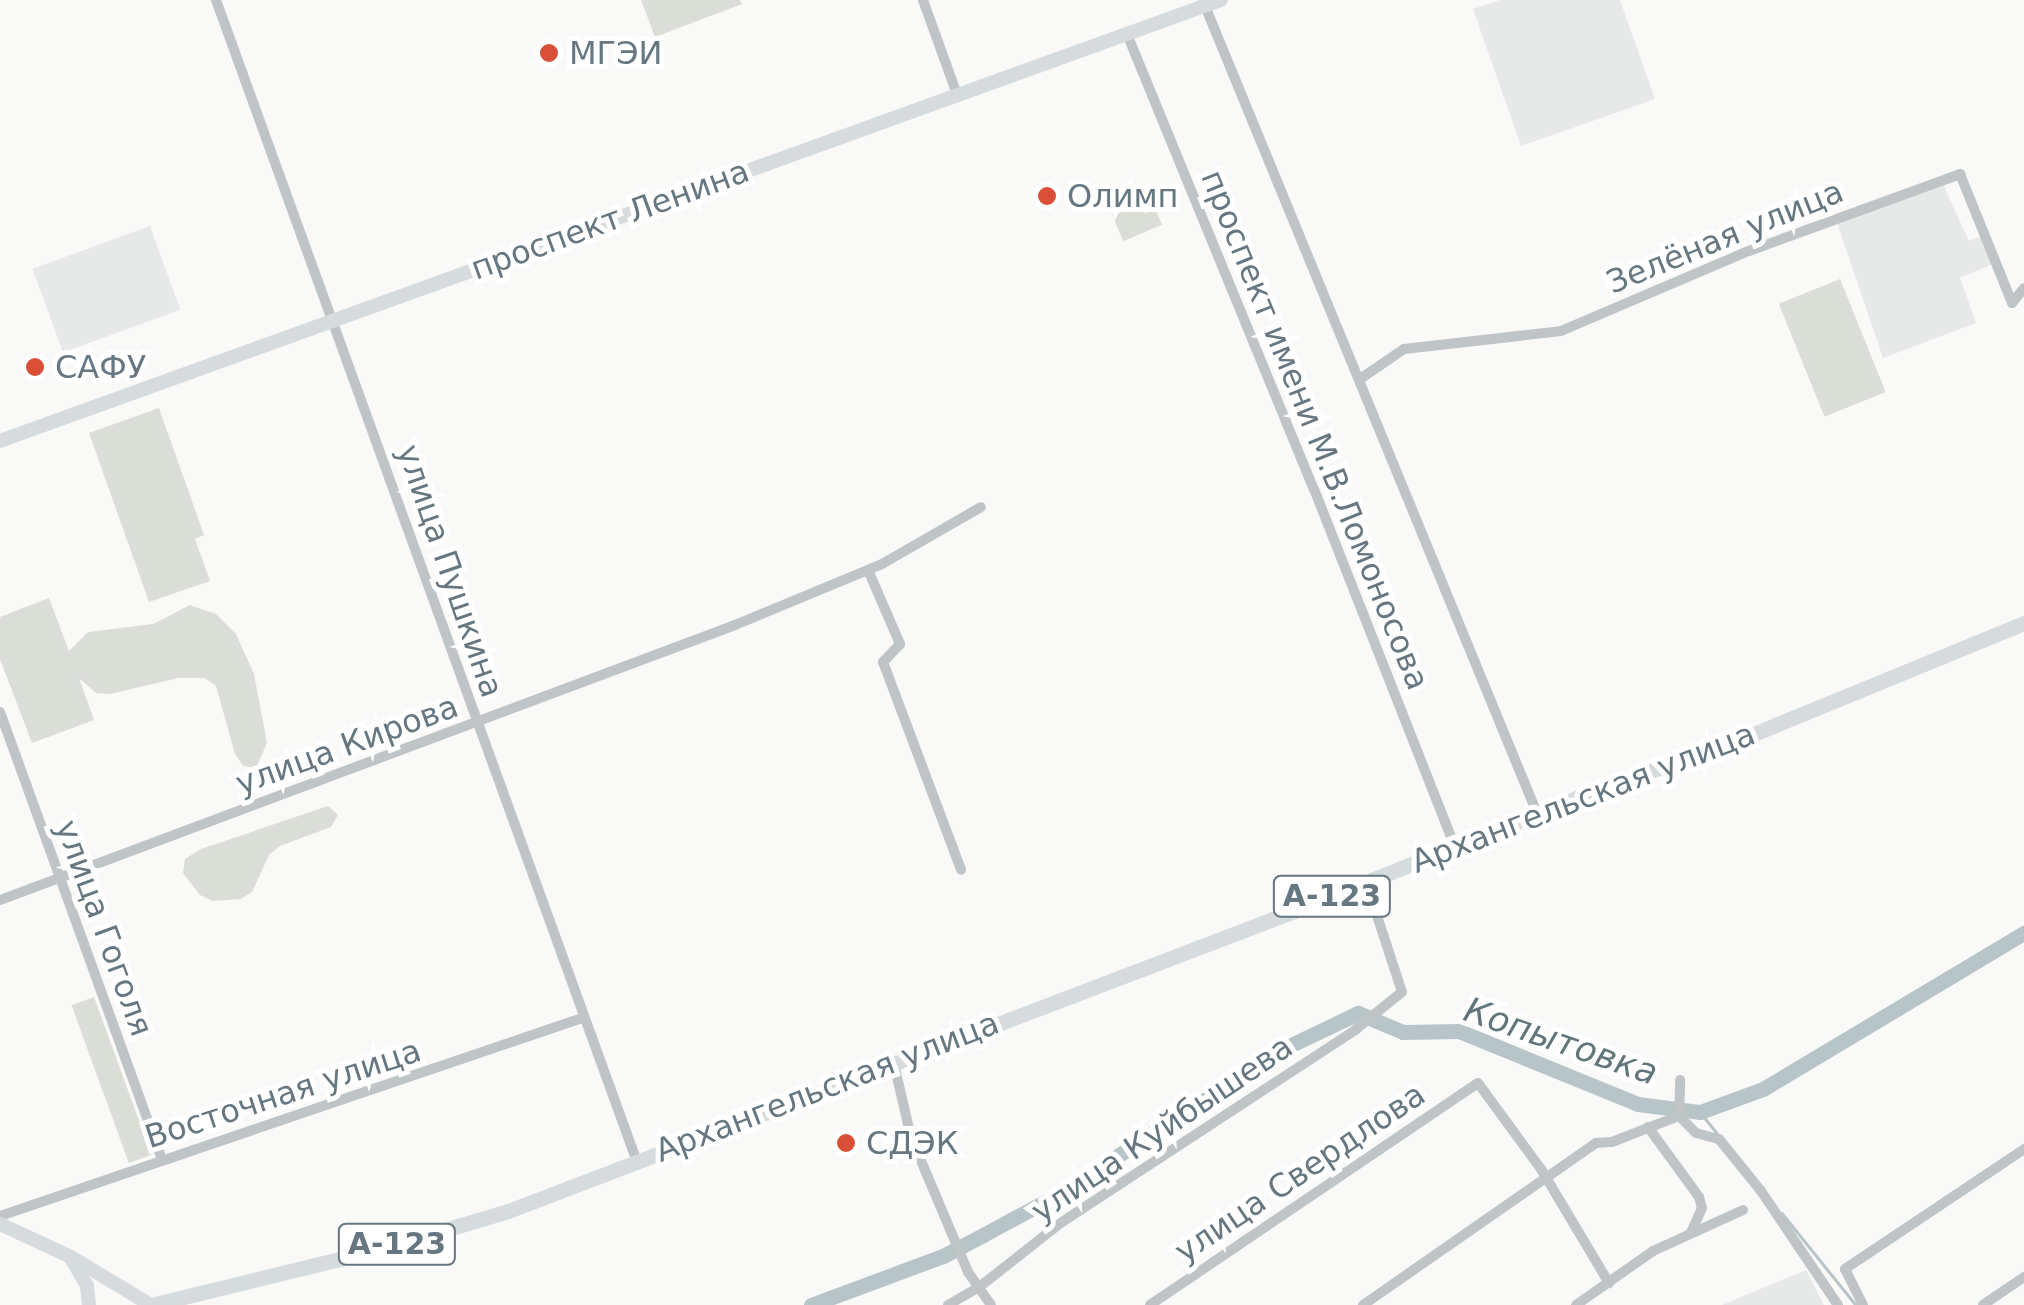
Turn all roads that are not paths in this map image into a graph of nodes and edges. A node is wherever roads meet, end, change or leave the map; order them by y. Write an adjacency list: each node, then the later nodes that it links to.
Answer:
1 (216, 0): 8 (street, улица Пушкина)
2 (923, 0): 6 (street)
3 (1221, 0): 4 (street, проспект Ленина)
4 (1205, 6): 5 (street, проспект Ленина); 9 (street, проспект имени М.В.Ломоносова)
5 (1127, 34): 6 (street, проспект Ленина); 17 (street, проспект имени М.В.Ломоносова)
6 (958, 97): 8 (street, проспект Ленина)
7 (2024, 288): 9 (street, Зелёная улица)
8 (334, 320): 10 (street, проспект Ленина); 15 (street, улица Пушкина)
9 (1360, 379): 16 (street, проспект имени М.В.Ломоносова)
10 (0, 441)
11 (980, 507): 12 (street, улица Кирова)
12 (868, 570): 15 (street, улица Кирова); 18 (street)
13 (2024, 624): 16 (main road, Архангельская улица / А-123)
14 (0, 712): 19 (street, улица Гоголя)
15 (478, 724): 19 (street, улица Кирова); 22 (street, улица Пушкина)
16 (1538, 813): 17 (main road, Архангельская улица / А-123)
17 (1454, 846): 20 (main road, Архангельская улица / А-123)
18 (961, 870)
19 (59, 878): 21 (street, улица Кирова); 29 (street, улица Гоголя)
20 (1366, 882): 23 (main road, Архангельская улица / А-123); 38 (street, улица Куйбышева)
21 (0, 900)
22 (582, 1018): 28 (street, улица Пушкина); 29 (street, Восточная улица)
23 (894, 1064): 28 (main road, Архангельская улица / А-123); 38 (street)
24 (1680, 1080): 25 (street)
25 (1679, 1116): 26 (street); 46 (street)
26 (1650, 1126): 30 (street); 34 (street)
27 (2024, 1149): 47 (street)
28 (636, 1159): 40 (main road, А-123)
29 (162, 1160): 32 (street, Восточная улица)
30 (1546, 1180): 37 (street); 43 (street, улица Свердлова); 44 (street)
31 (1743, 1210): 34 (street)
32 (0, 1216)
33 (0, 1224): 35 (street)
34 (1690, 1234): 37 (street)
35 (70, 1257): 39 (street); 40 (street)
36 (2024, 1277): 48 (street)
37 (1609, 1282): 45 (street)
38 (978, 1288): 41 (street, улица Куйбышева); 42 (street)
39 (89, 1305)
40 (151, 1305)
41 (948, 1305)
42 (991, 1305)
43 (1150, 1305)
44 (1363, 1305)
45 (1576, 1305)
46 (1838, 1305)
47 (1863, 1305)
48 (1984, 1305)

